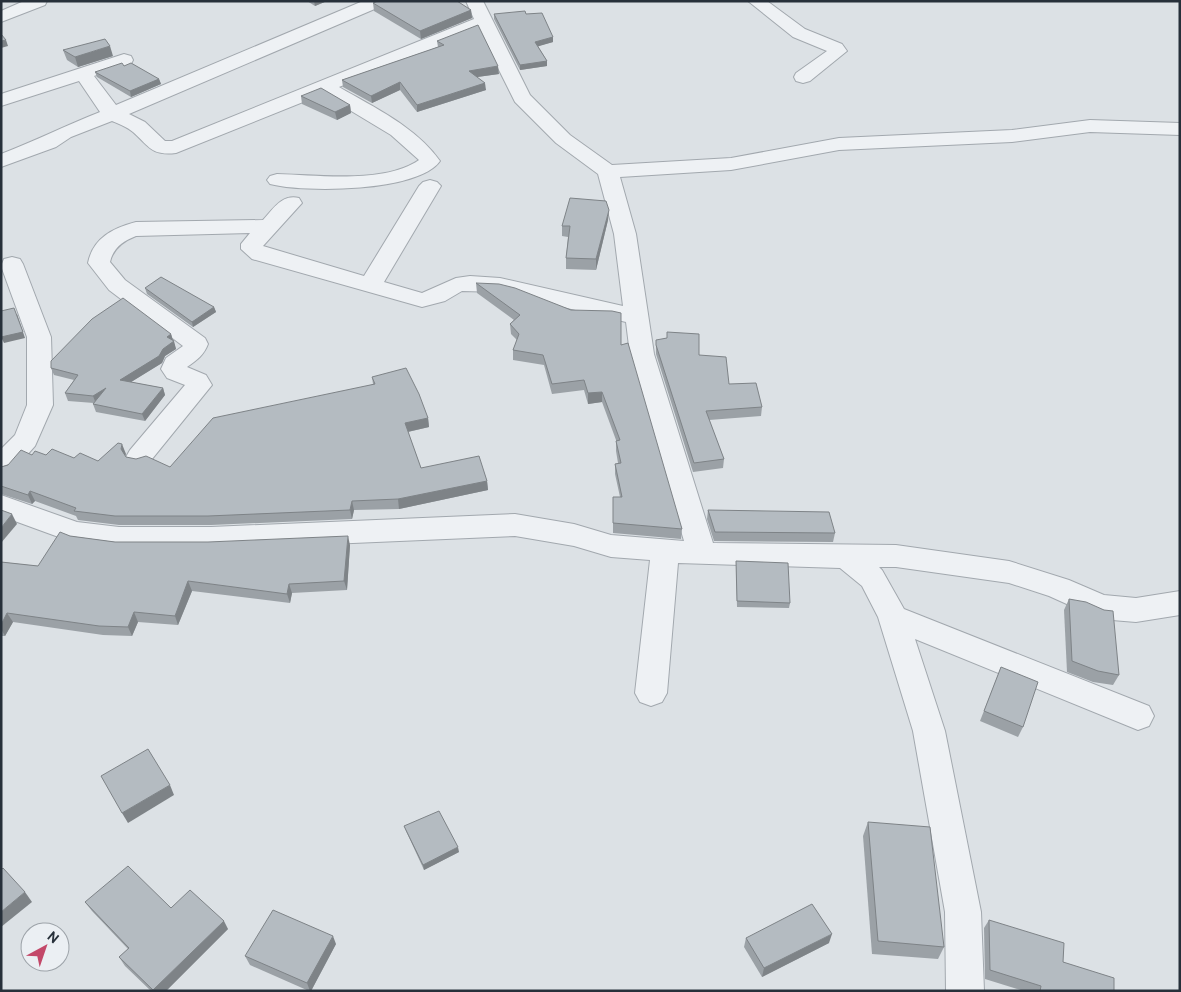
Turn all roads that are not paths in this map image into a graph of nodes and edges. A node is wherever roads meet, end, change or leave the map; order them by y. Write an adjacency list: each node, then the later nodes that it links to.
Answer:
1 (39, 1): 5 (street)
2 (378, 1): 11 (street)
3 (756, 1): 8 (street)
4 (478, 11): 9 (street); 14 (street)
5 (1, 17)
6 (124, 60): 7 (street)
7 (83, 74): 10 (street); 11 (street)
8 (803, 77)
9 (324, 86): 11 (street); 15 (street)
10 (1, 100)
11 (112, 114): 13 (street)
12 (1180, 129): 14 (street)
13 (1, 161)
14 (608, 171): 21 (street)
15 (277, 180)
16 (430, 186): 20 (street)
17 (291, 203): 18 (street)
18 (268, 226): 20 (street); 22 (street)
19 (12, 264): 23 (street)
20 (370, 285): 21 (street)
21 (638, 317): 26 (street)
22 (139, 457)
23 (1, 466)
24 (1, 505): 25 (street)
25 (665, 551): 26 (street); 30 (street)
26 (702, 554): 27 (street)
27 (846, 557): 28 (street); 29 (street)
28 (1180, 603)
29 (893, 617): 31 (street); 32 (street)
30 (651, 694)
31 (1138, 716)
32 (965, 991)

